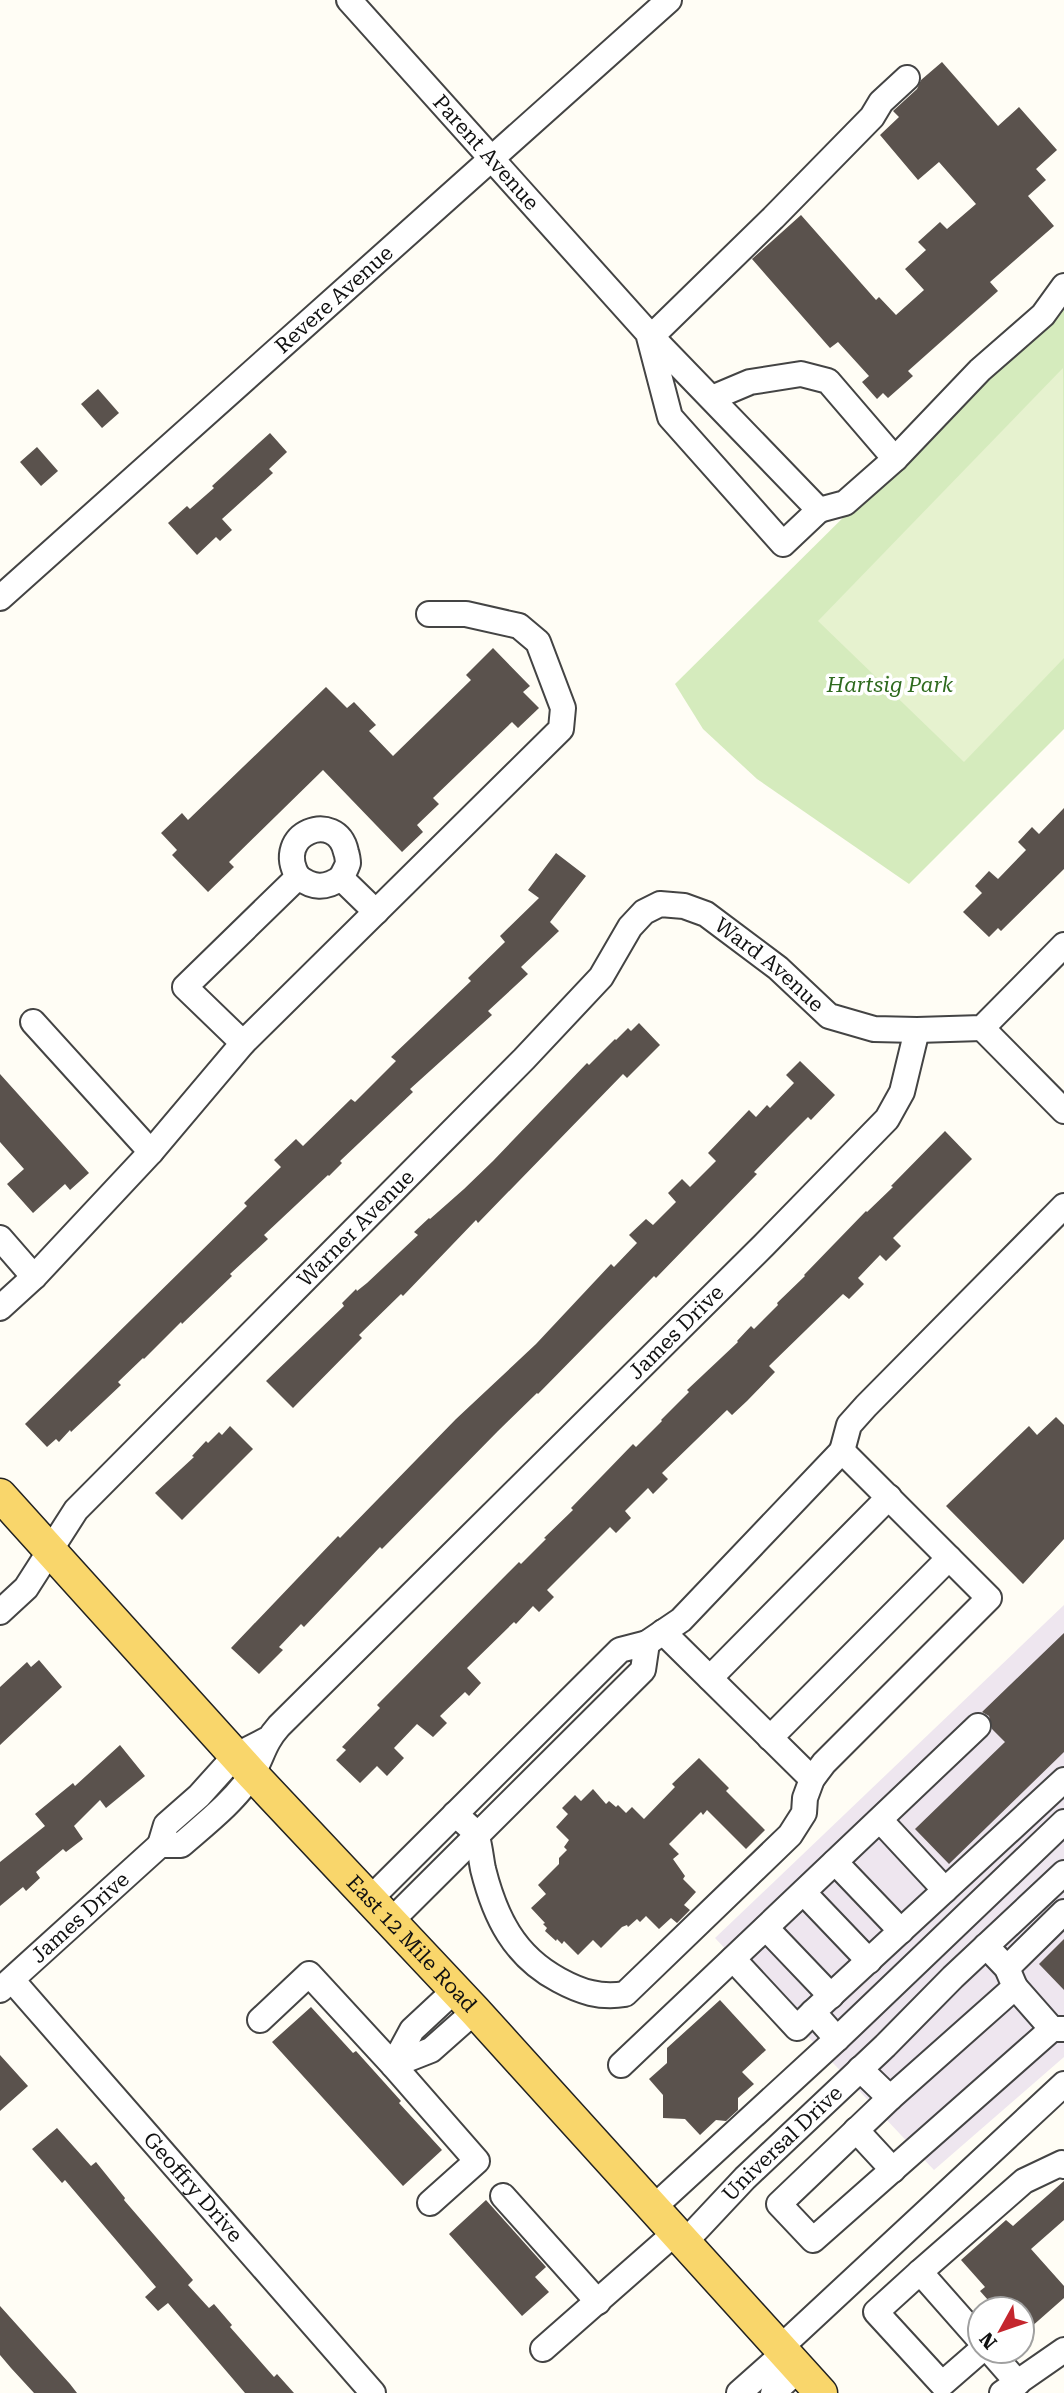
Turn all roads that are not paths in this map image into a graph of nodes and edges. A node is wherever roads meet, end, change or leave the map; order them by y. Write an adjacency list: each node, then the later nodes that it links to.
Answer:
1 (349, 0): 4 (street, Parent Avenue)
2 (669, 0): 4 (street, Revere Avenue)
3 (906, 78): 6 (street)
4 (492, 158): 6 (street, Parent Avenue); 10 (street, Revere Avenue)
5 (1064, 286): 8 (street)
6 (649, 335): 7 (street, Parent Avenue); 9 (street)
7 (712, 398): 8 (street); 9 (street, Parent Avenue)
8 (895, 459): 9 (street)
9 (819, 510)
10 (0, 598)
11 (429, 614): 15 (street)
12 (298, 877): 13 (street); 13 (street); 20 (street)
13 (341, 878): 15 (street)
14 (660, 904): 19 (street, Ward Avenue); 30 (street, Warner Avenue)
15 (376, 912): 20 (street)
16 (1064, 945): 18 (street)
17 (33, 1022): 22 (street)
18 (982, 1028): 19 (street); 21 (street)
19 (917, 1030): 37 (street, James Drive)
20 (243, 1043): 22 (street)
21 (1064, 1111)
22 (150, 1152): 25 (street)
23 (1064, 1206): 27 (street)
24 (0, 1238): 25 (street)
25 (34, 1277): 26 (street)
26 (0, 1308)
27 (842, 1451): 29 (street); 33 (street)
28 (0, 1494): 30 (main road, East 12 Mile Road)
29 (889, 1497): 31 (street); 34 (street)
30 (50, 1551): 32 (street, Warner Avenue); 37 (main road, East 12 Mile Road)
31 (948, 1558): 36 (street); 38 (street)
32 (0, 1612)
33 (655, 1638): 34 (street); 40 (street); 43 (street)
34 (710, 1678): 36 (street)
35 (978, 1727): 41 (street)
36 (770, 1738): 38 (street)
37 (244, 1765): 48 (main road, East 12 Mile Road); 58 (street, James Drive)
38 (812, 1779): 43 (street)
39 (1064, 1780): 46 (street)
40 (455, 1814): 43 (street); 48 (street)
41 (880, 1820): 44 (street); 46 (street)
42 (1064, 1822): 53 (street, Universal Drive)
43 (476, 1835): 48 (street)
44 (835, 1862): 47 (street); 51 (street)
45 (1062, 1878): 52 (street, Universal Drive)
46 (945, 1890): 51 (street)
47 (804, 1893): 50 (street); 55 (street)
48 (381, 1910): 59 (main road, East 12 Mile Road)
49 (1064, 1912): 57 (street)
50 (766, 1928): 54 (street); 60 (street)
51 (901, 1931): 55 (street)
52 (986, 1946): 56 (street, Universal Drive); 57 (street)
53 (927, 1951): 56 (street); 61 (street, Universal Drive)
54 (733, 1959): 60 (street); 67 (street)
55 (869, 1961): 60 (street)
56 (953, 1977): 65 (street, Universal Drive)
57 (1011, 1978): 63 (street); 70 (street)
58 (6, 1985): 87 (street, Geoffry Drive)
59 (465, 2001): 66 (street); 76 (main road, East 12 Mile Road)
60 (822, 2004): 64 (street)
61 (858, 2018): 64 (street, Universal Drive); 65 (street)
62 (260, 2020): 66 (street)
63 (1058, 2029): 73 (street)
64 (837, 2039): 76 (street, Universal Drive)
65 (885, 2046): 68 (street, Universal Drive)
66 (393, 2065): 75 (street)
67 (621, 2065)
68 (860, 2069): 70 (street); 77 (street, Universal Drive)
69 (1064, 2084): 83 (street)
70 (890, 2098): 71 (street)
71 (856, 2130): 73 (street); 73 (street)
72 (1064, 2166): 78 (street)
73 (892, 2170)
74 (503, 2196): 79 (street)
75 (430, 2203)
76 (653, 2208): 77 (main road, East 12 Mile Road)
77 (679, 2238): 79 (street, Universal Drive); 83 (main road, East 12 Mile Road)
78 (920, 2272): 80 (street); 84 (street)
79 (598, 2302): 81 (street, Universal Drive)
80 (966, 2324)
81 (543, 2348)
82 (1064, 2350): 86 (street)
83 (788, 2357): 88 (street); 89 (street); 90 (main road, East 12 Mile Road)
84 (966, 2363)
85 (998, 2365): 86 (street)
86 (1010, 2388)
87 (373, 2393)
88 (739, 2393)
89 (773, 2393)
90 (821, 2393)

